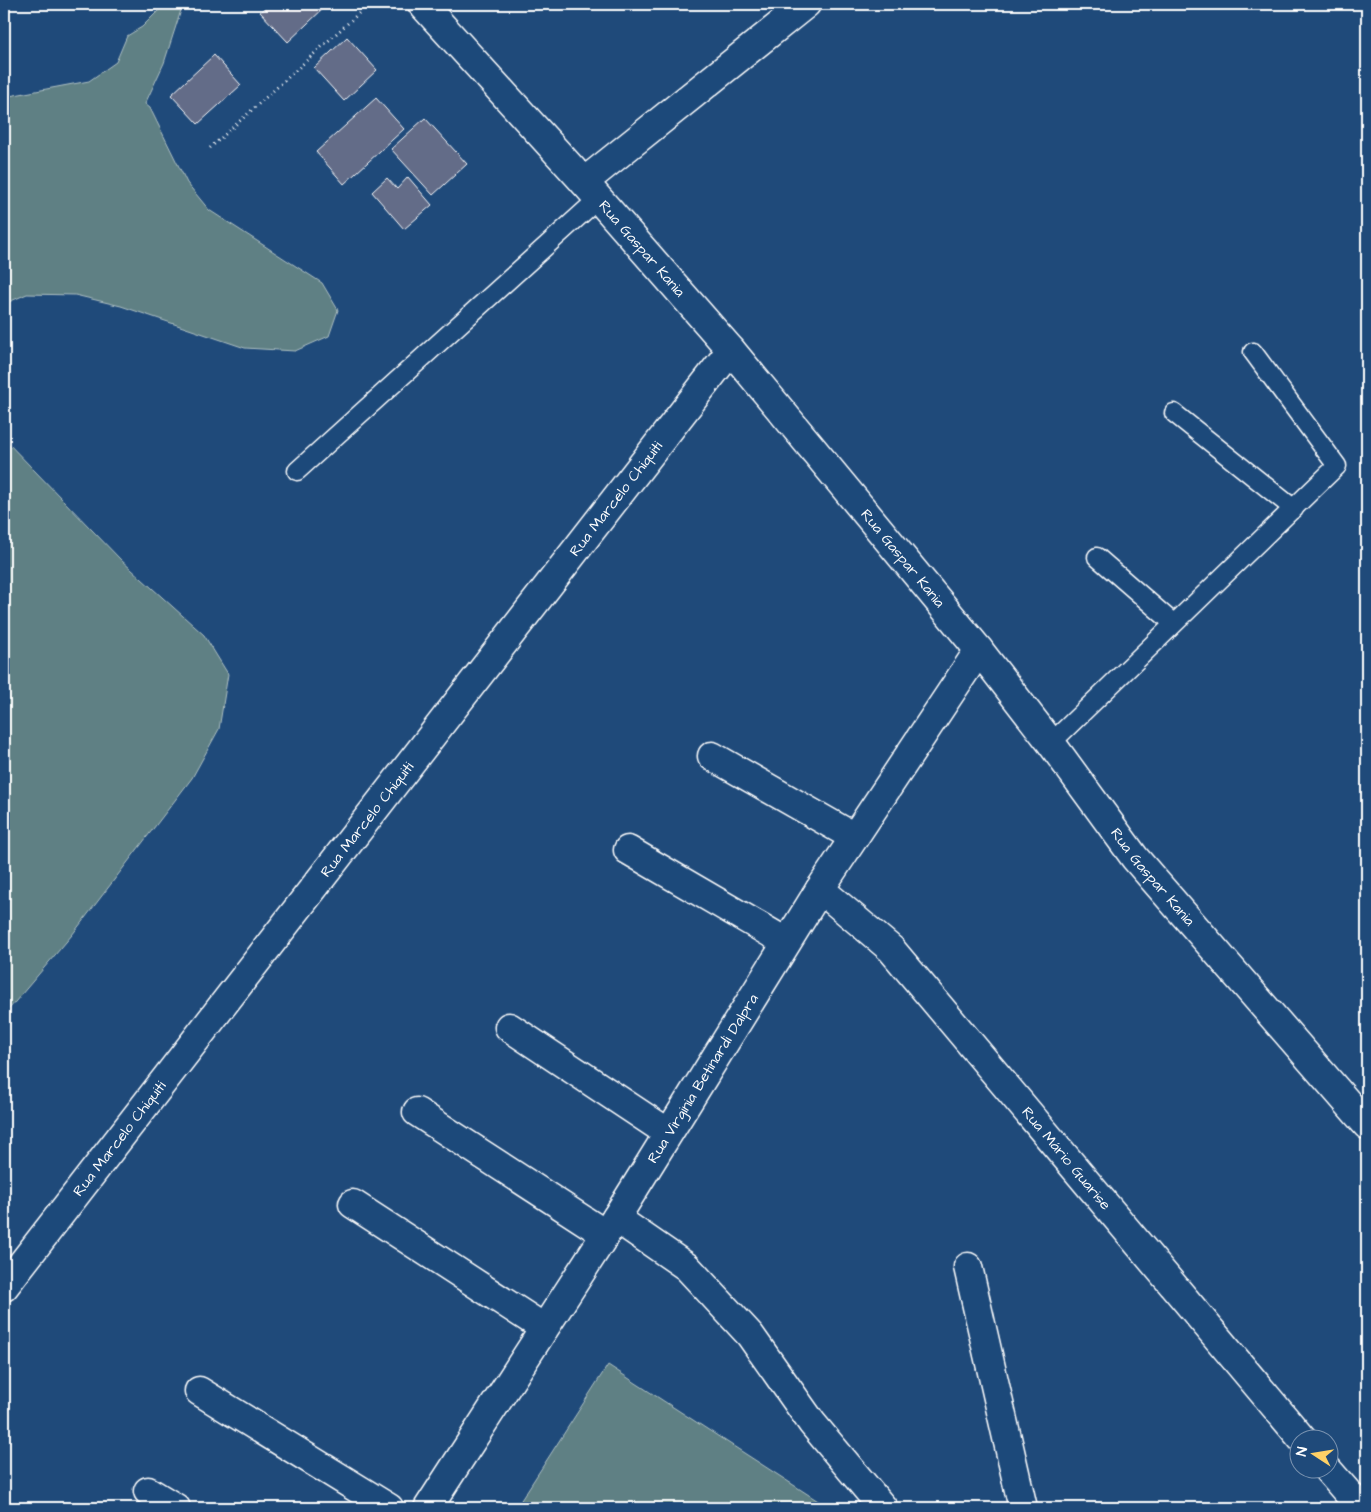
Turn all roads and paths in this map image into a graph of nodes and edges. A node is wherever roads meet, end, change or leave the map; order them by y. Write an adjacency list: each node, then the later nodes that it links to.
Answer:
1 (369, 4): 4 (path)
2 (422, 4): 5 (street, Rua Gaspar Kania)
3 (806, 4): 5 (street)
4 (210, 148)
5 (591, 191): 6 (street, Rua Gaspar Kania); 9 (lane)
6 (731, 350): 13 (street, Rua Gaspar Kania); 27 (street, Rua Marcelo Chiquiti)
7 (1253, 352): 10 (lane)
8 (1174, 413): 10 (lane)
9 (297, 471)
10 (1294, 509): 12 (lane)
11 (1097, 557): 12 (lane)
12 (1173, 623): 14 (lane)
13 (979, 650): 14 (street, Rua Gaspar Kania); 16 (street, Rua Virginia Betinardi Dalpra)
14 (1051, 743): 22 (street, Rua Gaspar Kania)
15 (712, 756): 16 (street)
16 (854, 837): 18 (street, Rua Virginia Betinardi Dalpra)
17 (628, 850): 19 (street)
18 (820, 889): 19 (street, Rua Virginia Betinardi Dalpra); 30 (street, Rua Mário Guarise)
19 (786, 942): 23 (street, Rua Virginia Betinardi Dalpra)
20 (508, 1028): 23 (street)
21 (418, 1112): 25 (street)
22 (1367, 1125)
23 (668, 1132): 25 (street, Rua Virginia Betinardi Dalpra)
24 (353, 1204): 28 (street)
25 (610, 1226): 28 (street, Rua Virginia Betinardi Dalpra); 36 (street)
26 (968, 1267): 37 (street)
27 (4, 1287)
28 (544, 1328): 35 (street, Rua Virginia Betinardi Dalpra)
29 (199, 1391): 34 (street)
30 (1295, 1430)
31 (1337, 1480): 38 (street)
32 (148, 1491): 33 (street)
33 (176, 1508)
34 (389, 1508)
35 (428, 1508)
36 (883, 1508)
37 (1023, 1508)
38 (1361, 1508)

